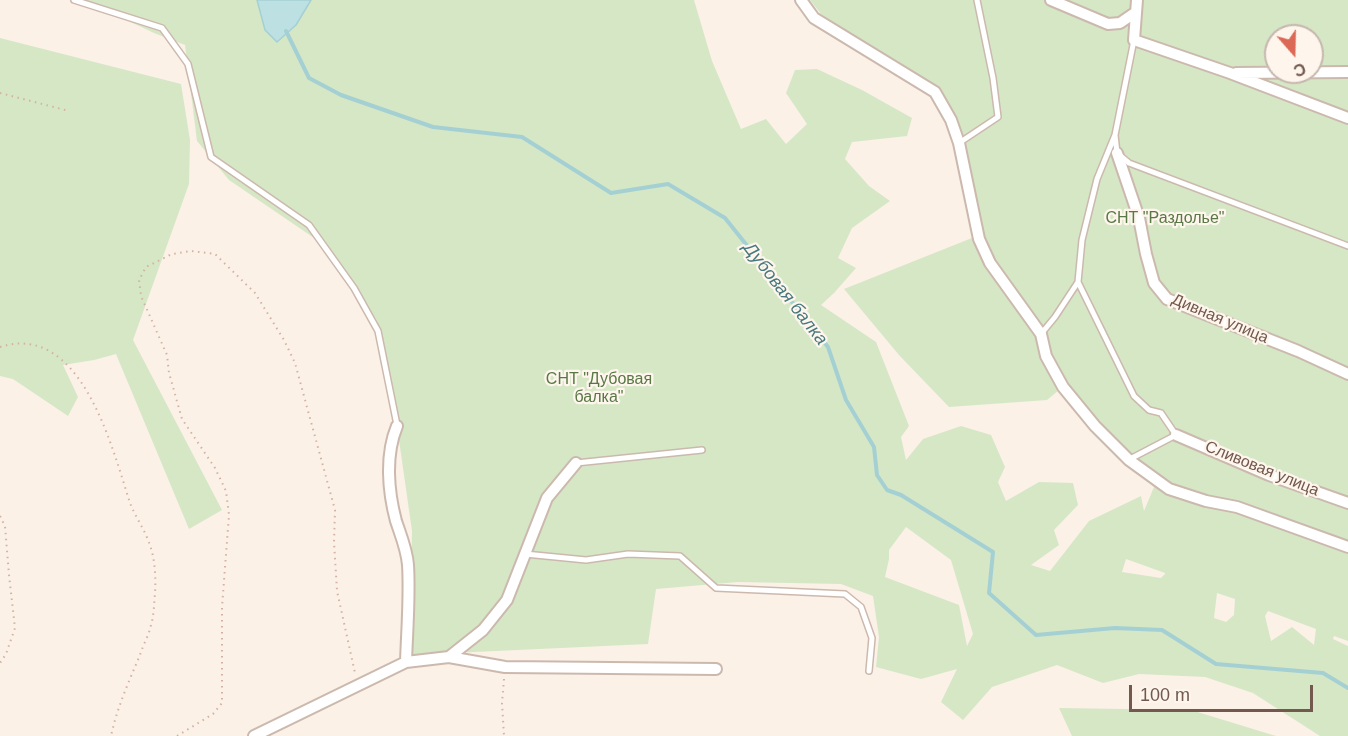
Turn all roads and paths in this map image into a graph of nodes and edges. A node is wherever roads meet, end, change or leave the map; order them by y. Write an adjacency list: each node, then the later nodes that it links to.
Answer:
1 (75, 0): 21 (lane)
2 (801, 0): 14 (street)
3 (977, 0): 14 (lane)
4 (1051, 0): 6 (street)
5 (1137, 0): 6 (street)
6 (1136, 12): 7 (street)
7 (1134, 39): 9 (street); 13 (lane)
8 (1348, 72): 9 (street)
9 (1230, 73): 12 (street)
10 (0, 93): 11 (path)
11 (69, 111)
12 (1348, 118)
13 (1115, 135): 15 (lane); 17 (lane)
14 (959, 143): 18 (street)
15 (1117, 153): 16 (lane); 20 (street, Дивная улица)
16 (1348, 246)
17 (1078, 282): 18 (lane); 22 (lane)
18 (1041, 334): 24 (street)
19 (0, 347): 37 (path)
20 (1348, 374)
21 (397, 426): 31 (street)
22 (1176, 435): 24 (lane); 26 (street, Сливовая улица)
23 (702, 450): 25 (lane)
24 (1129, 460): 28 (street)
25 (576, 463): 29 (street)
26 (1348, 503)
27 (0, 516): 32 (path)
28 (1348, 547)
29 (525, 554): 30 (street); 35 (lane)
30 (449, 657): 31 (street); 33 (street)
31 (406, 662): 36 (street)
32 (0, 663)
33 (506, 668): 34 (street); 40 (path)
34 (716, 669)
35 (869, 671)
36 (358, 686): 38 (path); 39 (street)
37 (111, 736)
38 (177, 736)
39 (254, 736)
40 (504, 736)

